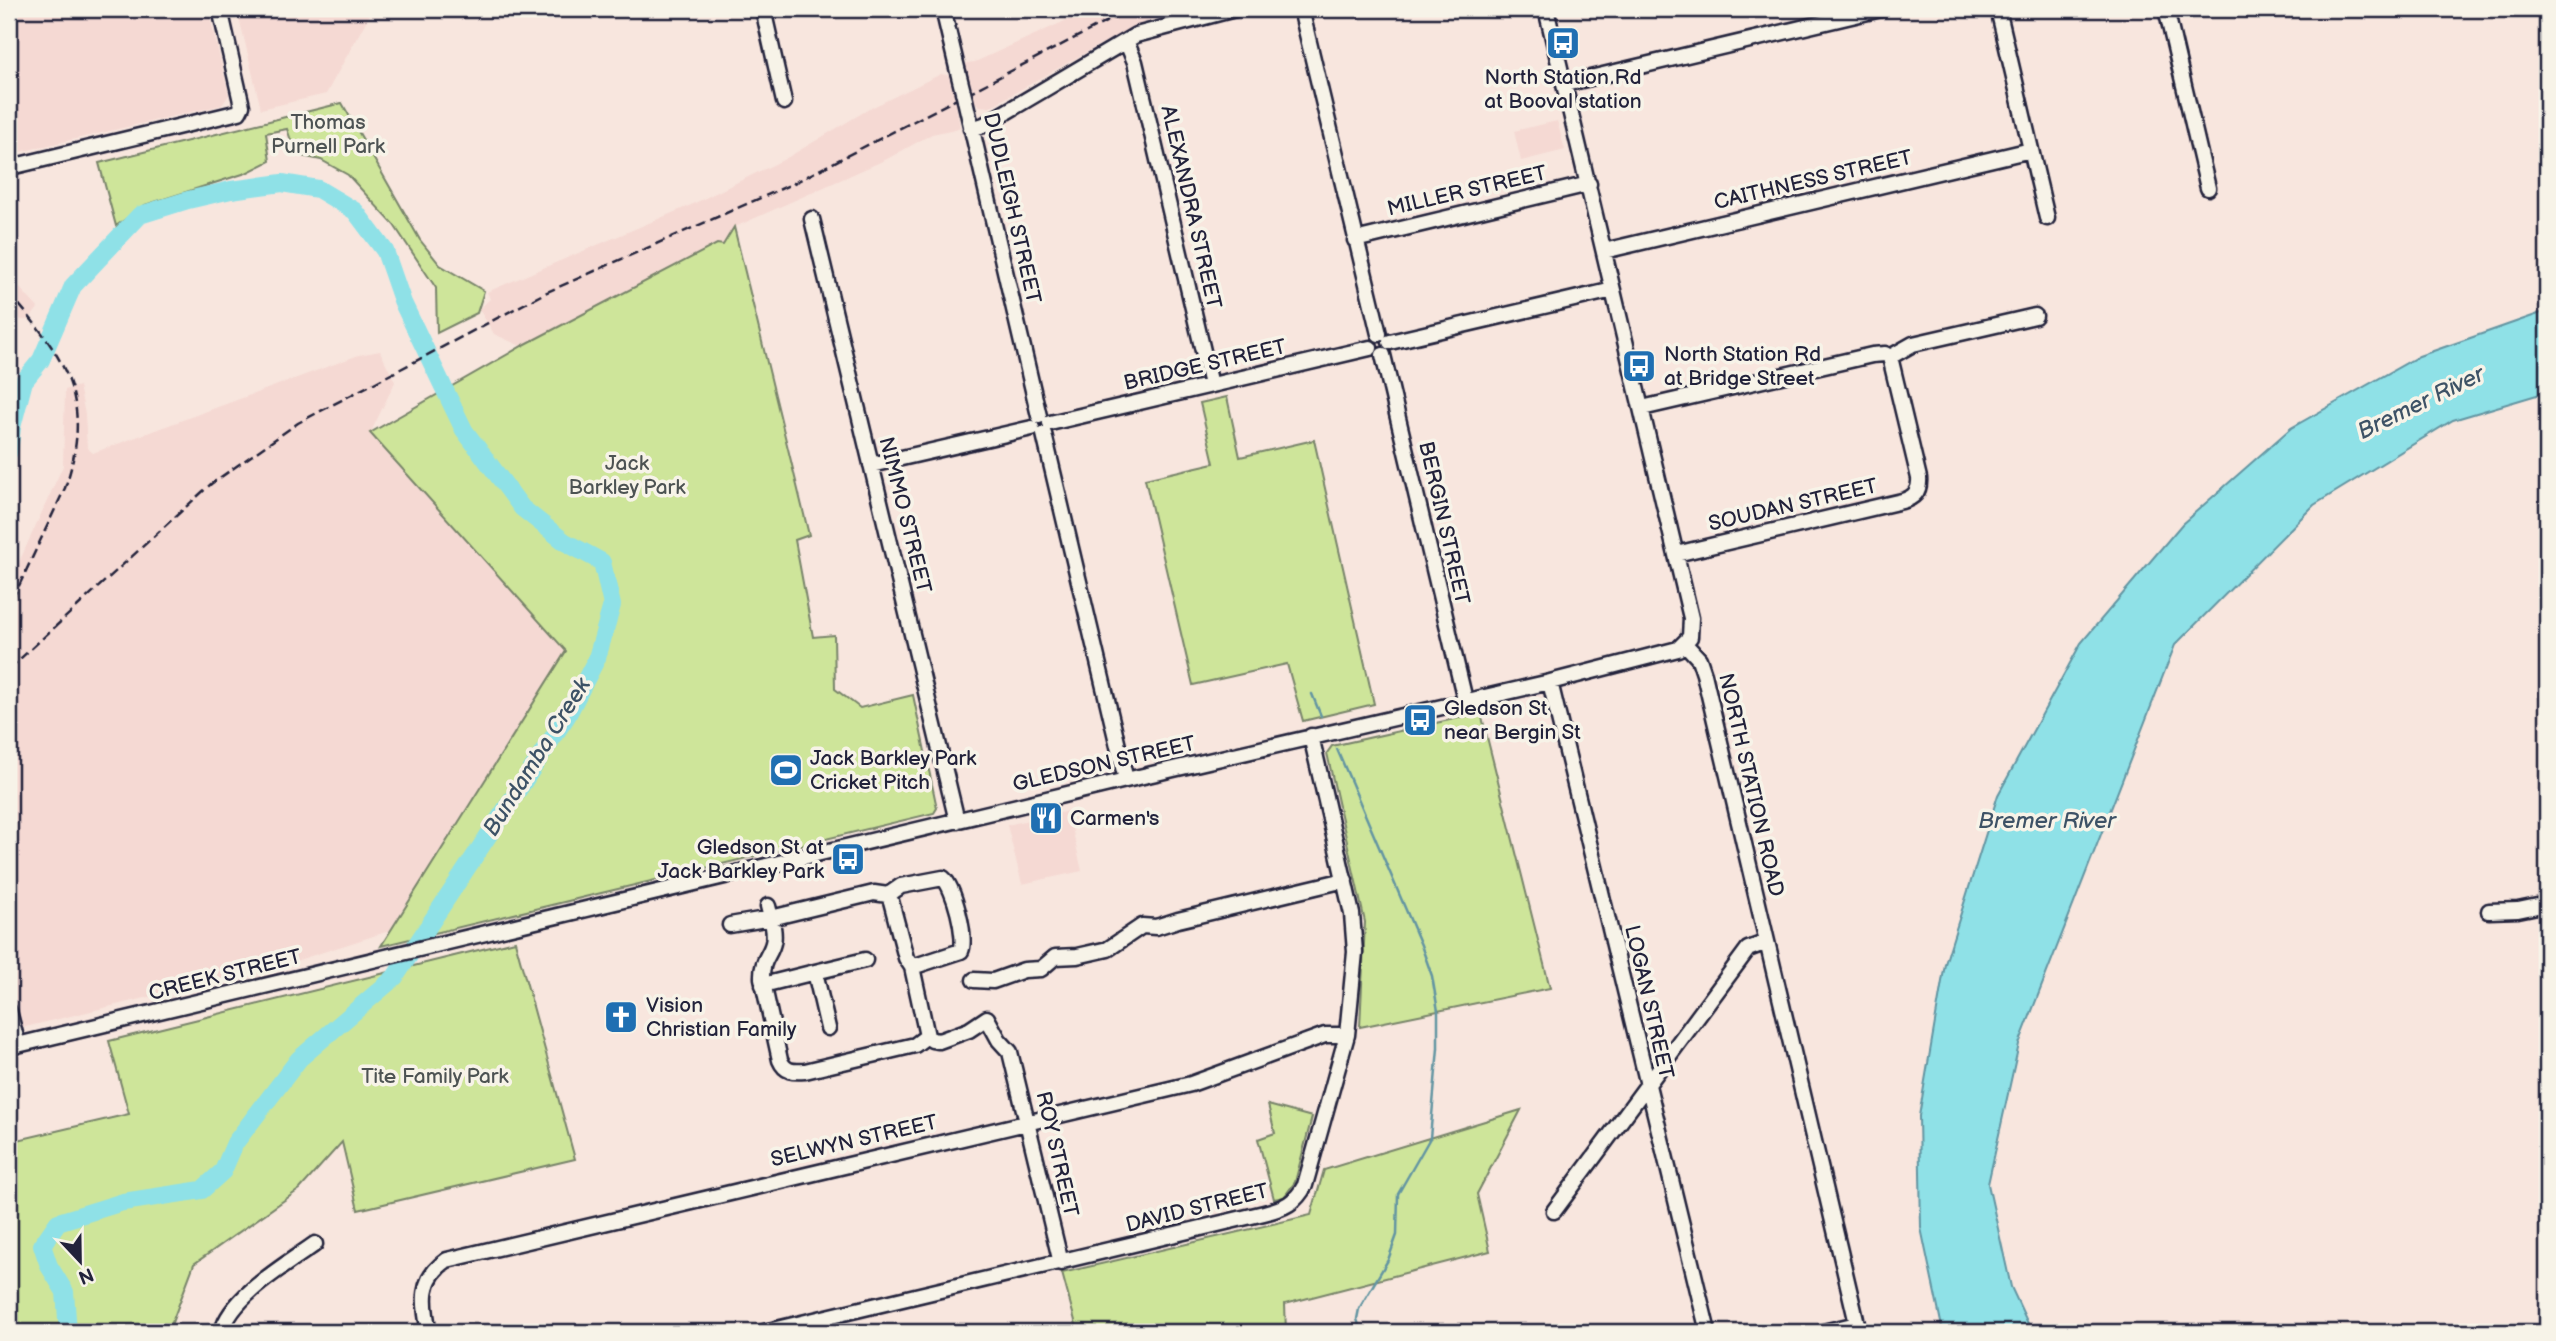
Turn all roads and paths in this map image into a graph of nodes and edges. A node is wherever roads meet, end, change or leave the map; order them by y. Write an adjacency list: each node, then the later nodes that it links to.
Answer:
1 (220, 9): 15 (street)
2 (763, 9): 12 (street)
3 (943, 9): 13 (street, DUDLEIGH STREET, bridge)
4 (1235, 9): 10 (street)
5 (1301, 9): 20 (street, BERGIN STREET)
6 (1546, 9): 11 (street)
7 (1881, 9): 11 (street)
8 (1998, 9): 14 (street)
9 (2166, 9): 17 (street)
10 (1126, 41): 13 (street); 26 (street, ALEXANDRA STREET)
11 (1565, 84): 16 (street)
12 (784, 102)
13 (971, 129): 28 (street, DUDLEIGH STREET)
14 (2031, 150): 18 (street); 21 (street, CAITHNESS STREET)
15 (9, 164)
16 (1589, 184): 20 (street, MILLER STREET); 21 (street)
17 (2208, 188)
18 (2047, 218)
19 (813, 219): 29 (street, NIMMO STREET)
20 (1355, 240): 24 (street, BERGIN STREET)
21 (1604, 251): 22 (street)
22 (1614, 290): 24 (street, BRIDGE STREET); 27 (street)
23 (2035, 316): 25 (street)
24 (1380, 345): 26 (street, BRIDGE STREET); 33 (street, BERGIN STREET)
25 (1890, 357): 27 (street); 30 (street, SOUDAN STREET)
26 (1211, 385): 28 (street, BRIDGE STREET)
27 (1642, 408): 30 (street)
28 (1041, 425): 29 (street, BRIDGE STREET); 35 (street, DUDLEIGH STREET)
29 (872, 465): 36 (street, NIMMO STREET)
30 (1676, 554): 31 (street)
31 (1685, 644): 32 (street, GLEDSON STREET); 44 (street, NORTH STATION ROAD)
32 (1550, 682): 33 (street, GLEDSON STREET); 55 (street, LOGAN STREET)
33 (1465, 701): 34 (street, GLEDSON STREET)
34 (1311, 737): 35 (street, GLEDSON STREET); 37 (street, DAVID STREET)
35 (1126, 780): 36 (street, GLEDSON STREET)
36 (957, 821): 43 (street, GLEDSON STREET)
37 (1345, 880): 48 (street); 52 (street, DAVID STREET)
38 (888, 895): 41 (street); 46 (street); 46 (street)
39 (2547, 904): 40 (street)
40 (2489, 911)
41 (769, 912): 42 (street); 49 (street)
42 (730, 925)
43 (450, 941): 54 (street, CREEK STREET)
44 (1767, 942): 55 (street); 60 (street, NORTH STATION ROAD)
45 (865, 960): 47 (street)
46 (912, 967): 53 (street)
47 (815, 972): 49 (street); 51 (street)
48 (974, 980)
49 (763, 985): 53 (street)
50 (9, 1011): 54 (street)
51 (828, 1028)
52 (1347, 1035): 56 (street, SELWYN STREET); 59 (street, DAVID STREET)
53 (927, 1036): 56 (street, ROY STREET)
54 (13, 1046)
55 (1647, 1084): 57 (street); 64 (street, LOGAN STREET)
56 (1027, 1122): 59 (street, ROY STREET); 62 (street, SELWYN STREET)
57 (1554, 1211)
58 (315, 1244): 61 (street)
59 (1061, 1263): 63 (street, DAVID STREET)
60 (1858, 1328): 65 (street)
61 (222, 1332)
62 (429, 1332)
63 (764, 1332)
64 (1708, 1332)
65 (1823, 1332)

